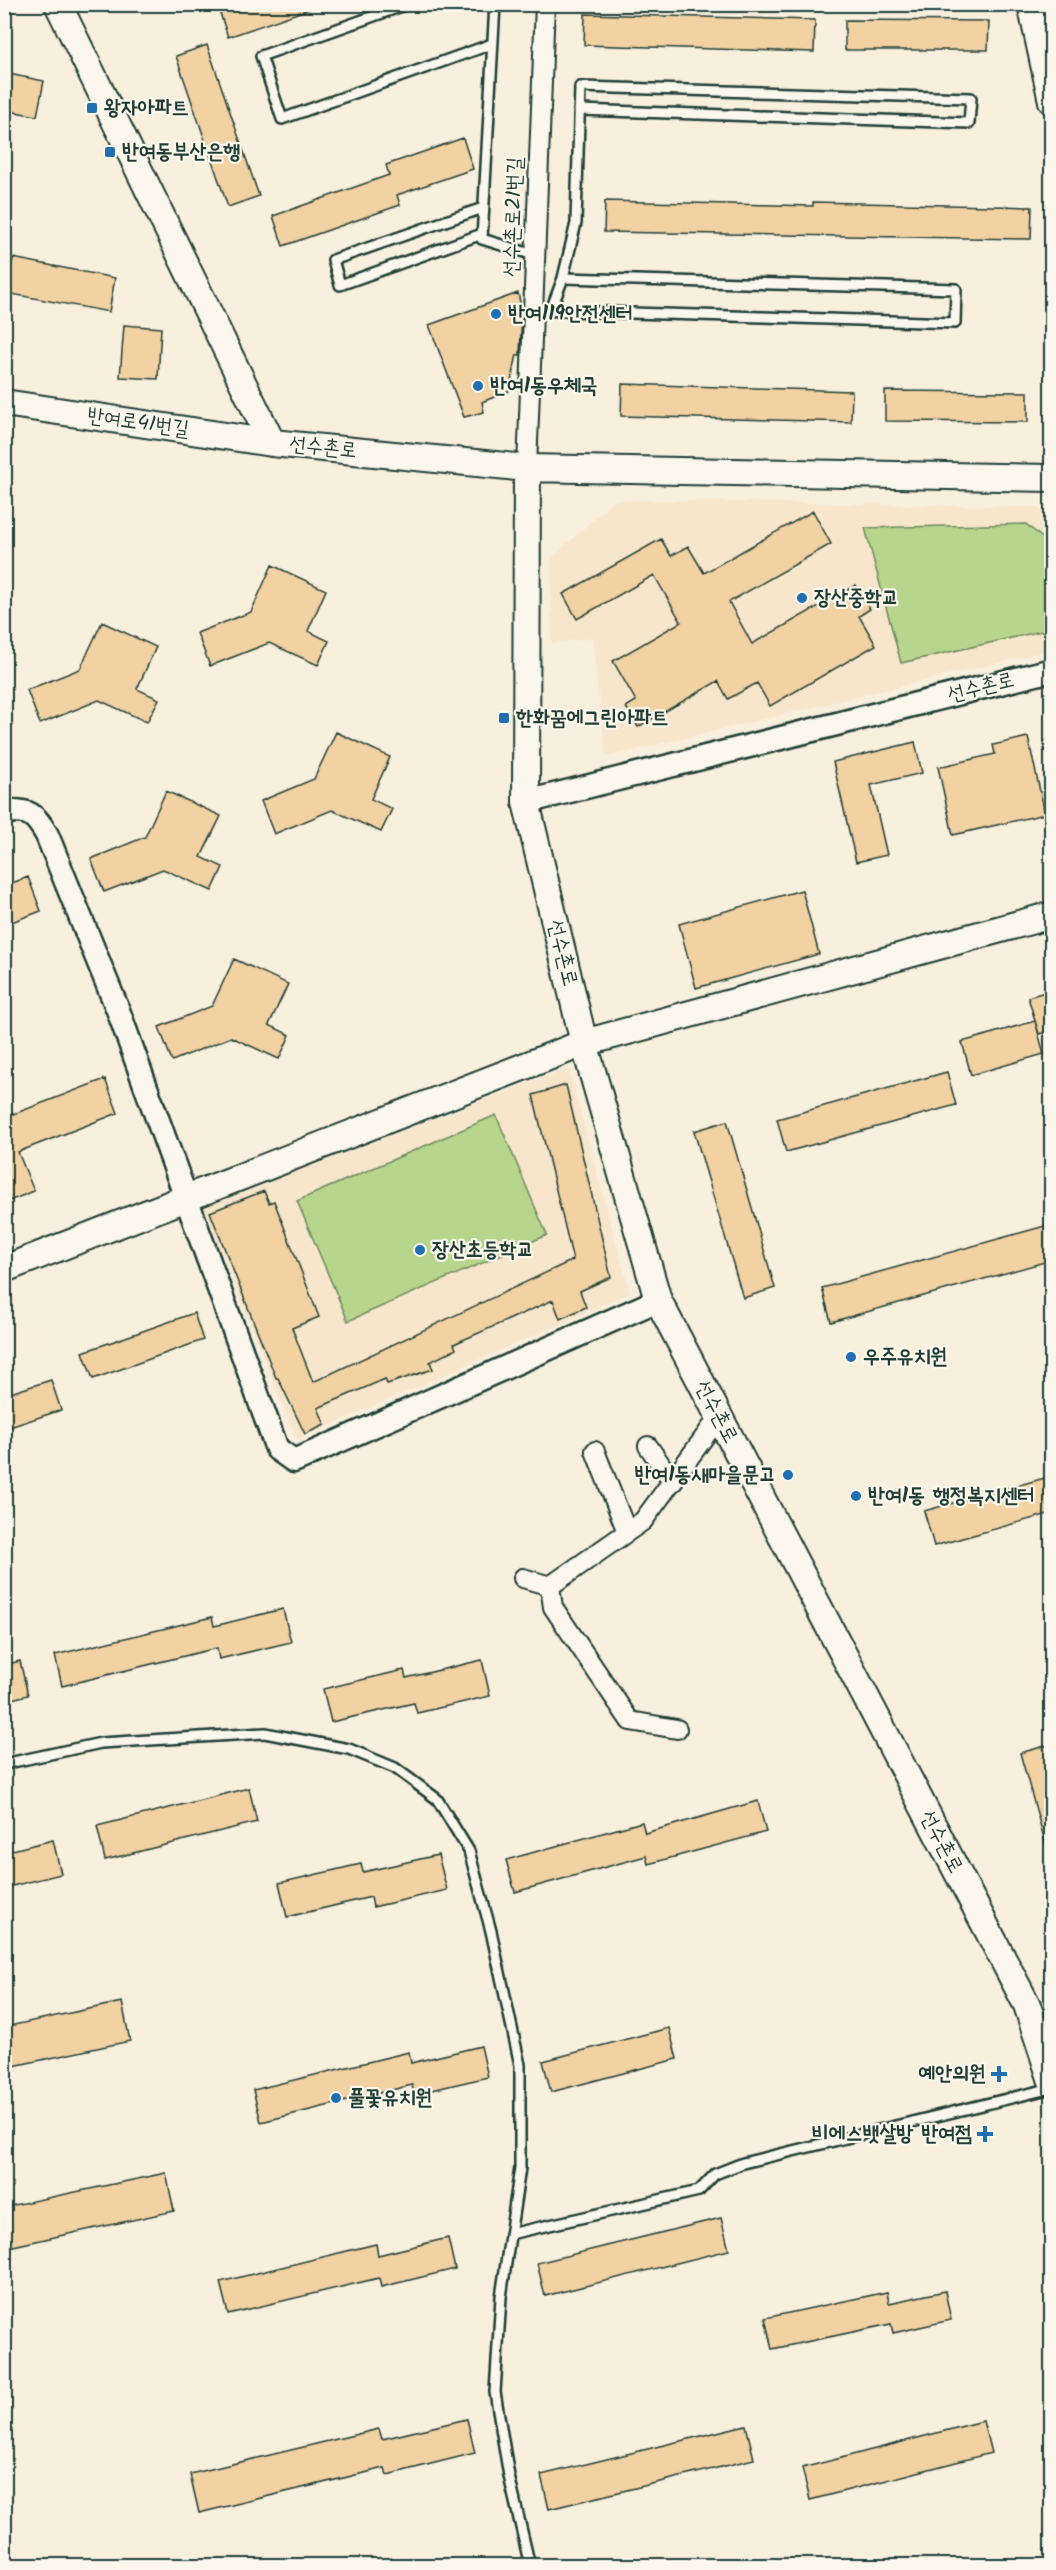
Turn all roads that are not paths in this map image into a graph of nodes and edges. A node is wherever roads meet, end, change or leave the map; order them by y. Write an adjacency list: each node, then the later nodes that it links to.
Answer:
1 (408, 4): 6 (lane)
2 (495, 4): 6 (lane)
3 (545, 4): 11 (street, 선수촌로21번길)
4 (1031, 4): 7 (main road)
5 (57, 5): 16 (main road, 선수촌로)
6 (492, 44): 9 (lane)
7 (1052, 101)
8 (579, 110): 8 (lane); 12 (lane)
9 (483, 208): 10 (lane); 10 (lane)
10 (482, 234): 11 (lane)
11 (534, 255): 13 (street, 선수촌로21번길)
12 (563, 278): 14 (lane); 14 (lane)
13 (533, 310): 14 (lane); 17 (street, 선수촌로21번길)
14 (551, 310)
15 (4, 403): 16 (main road, 반여로41번길)
16 (272, 443): 17 (main road, 선수촌로)
17 (527, 468): 18 (main road); 20 (main road, 선수촌로)
18 (1049, 478)
19 (1052, 670): 20 (street, 선수촌로)
20 (526, 802): 23 (main road, 선수촌로)
21 (4, 812): 24 (street)
22 (1052, 915): 23 (main road)
23 (584, 1043): 24 (main road); 26 (main road, 선수촌로)
24 (186, 1196): 25 (main road); 26 (street)
25 (4, 1269)
26 (658, 1300): 27 (main road, 선수촌로)
27 (719, 1417): 30 (street); 36 (main road, 선수촌로)
28 (648, 1446): 30 (street)
29 (595, 1451): 31 (street)
30 (673, 1482): 31 (street)
31 (627, 1532): 33 (street)
32 (524, 1578): 33 (street)
33 (550, 1586): 34 (street)
34 (677, 1729)
35 (4, 1764): 38 (lane)
36 (1052, 2081)
37 (1052, 2088): 38 (lane)
38 (510, 2234): 39 (lane)
39 (530, 2565)

